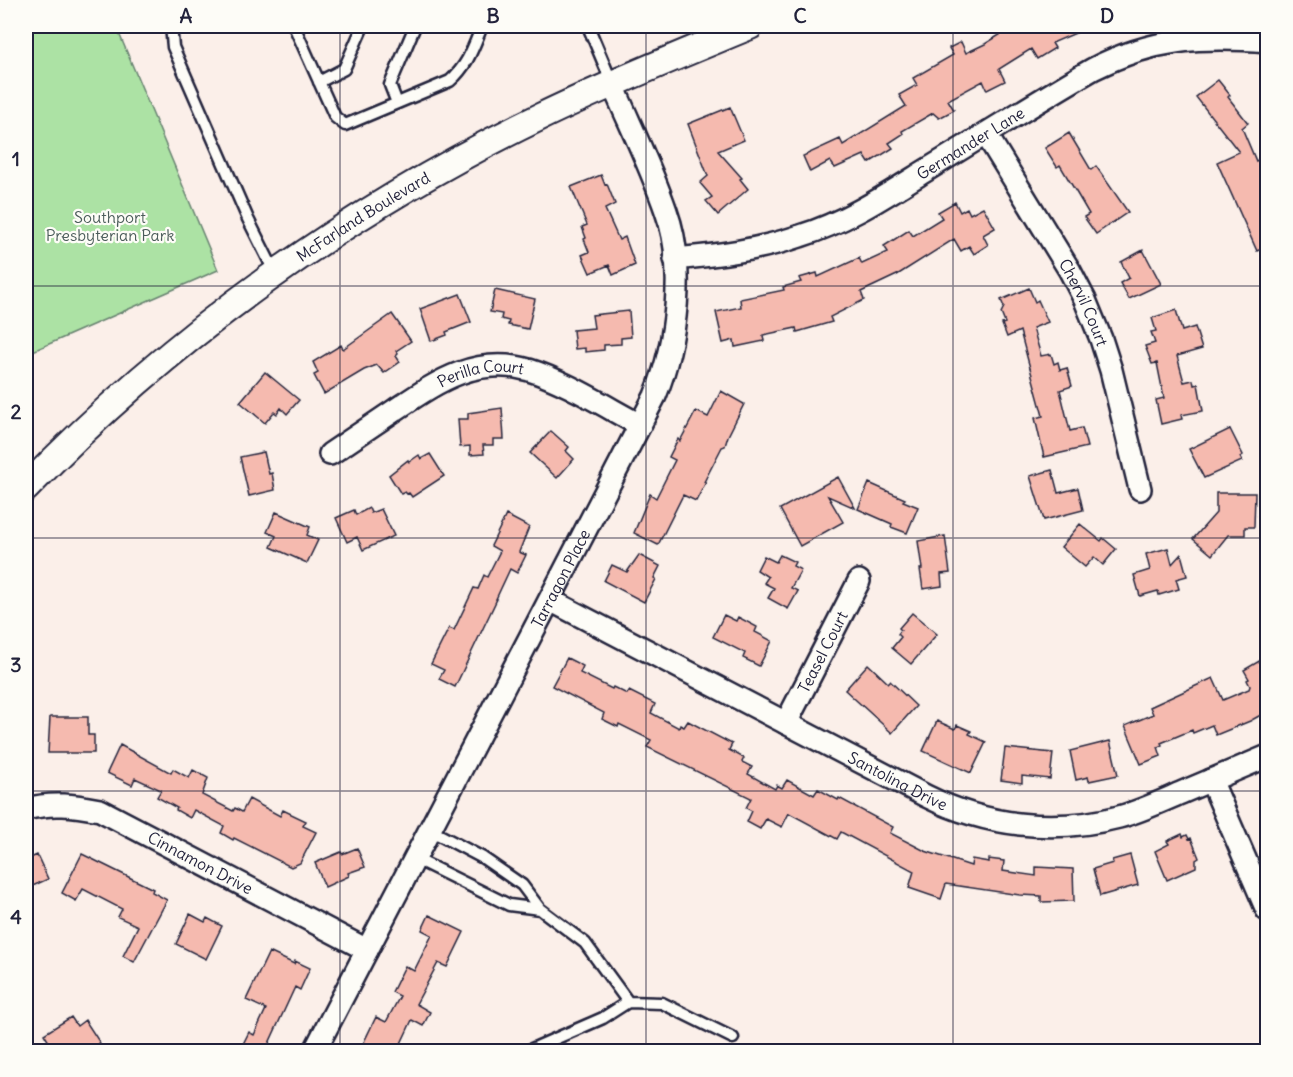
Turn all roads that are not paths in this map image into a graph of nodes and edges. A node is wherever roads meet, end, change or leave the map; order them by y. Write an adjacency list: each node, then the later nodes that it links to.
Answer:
1 (171, 26): 14 (lane)
2 (294, 26): 9 (lane)
3 (363, 26): 9 (lane)
4 (415, 26): 11 (lane)
5 (482, 26): 11 (lane)
6 (588, 26): 10 (lane)
7 (750, 26): 10 (street, McFarland Boulevard)
8 (1268, 41): 12 (street, Germander Lane)
9 (319, 82): 11 (lane)
10 (612, 83): 13 (street, Tarragon Place); 14 (street, McFarland Boulevard)
11 (397, 103)
12 (986, 134): 13 (street, Germander Lane); 18 (street, Chervil Court)
13 (675, 259): 15 (street, Tarragon Place)
14 (275, 274): 17 (street, McFarland Boulevard)
15 (640, 424): 16 (street, Perilla Court); 20 (street, Tarragon Place)
16 (330, 454)
17 (26, 488)
18 (1140, 489)
19 (859, 581): 21 (street, Teasel Court)
20 (550, 600): 21 (street, Santolina Drive); 25 (street, Tarragon Place)
21 (786, 723): 23 (street, Santolina Drive)
22 (1268, 756): 23 (street, Santolina Drive)
23 (1211, 780): 28 (street)
24 (26, 809): 29 (street, Cinnamon Drive)
25 (429, 830): 26 (street, Tarragon Place); 27 (lane)
26 (414, 858): 27 (lane); 29 (street, Tarragon Place)
27 (540, 909): 30 (lane)
28 (1267, 910)
29 (367, 950): 32 (street, Tarragon Place)
30 (628, 1002): 31 (lane); 33 (lane)
31 (733, 1038)
32 (314, 1052)
33 (525, 1052)

